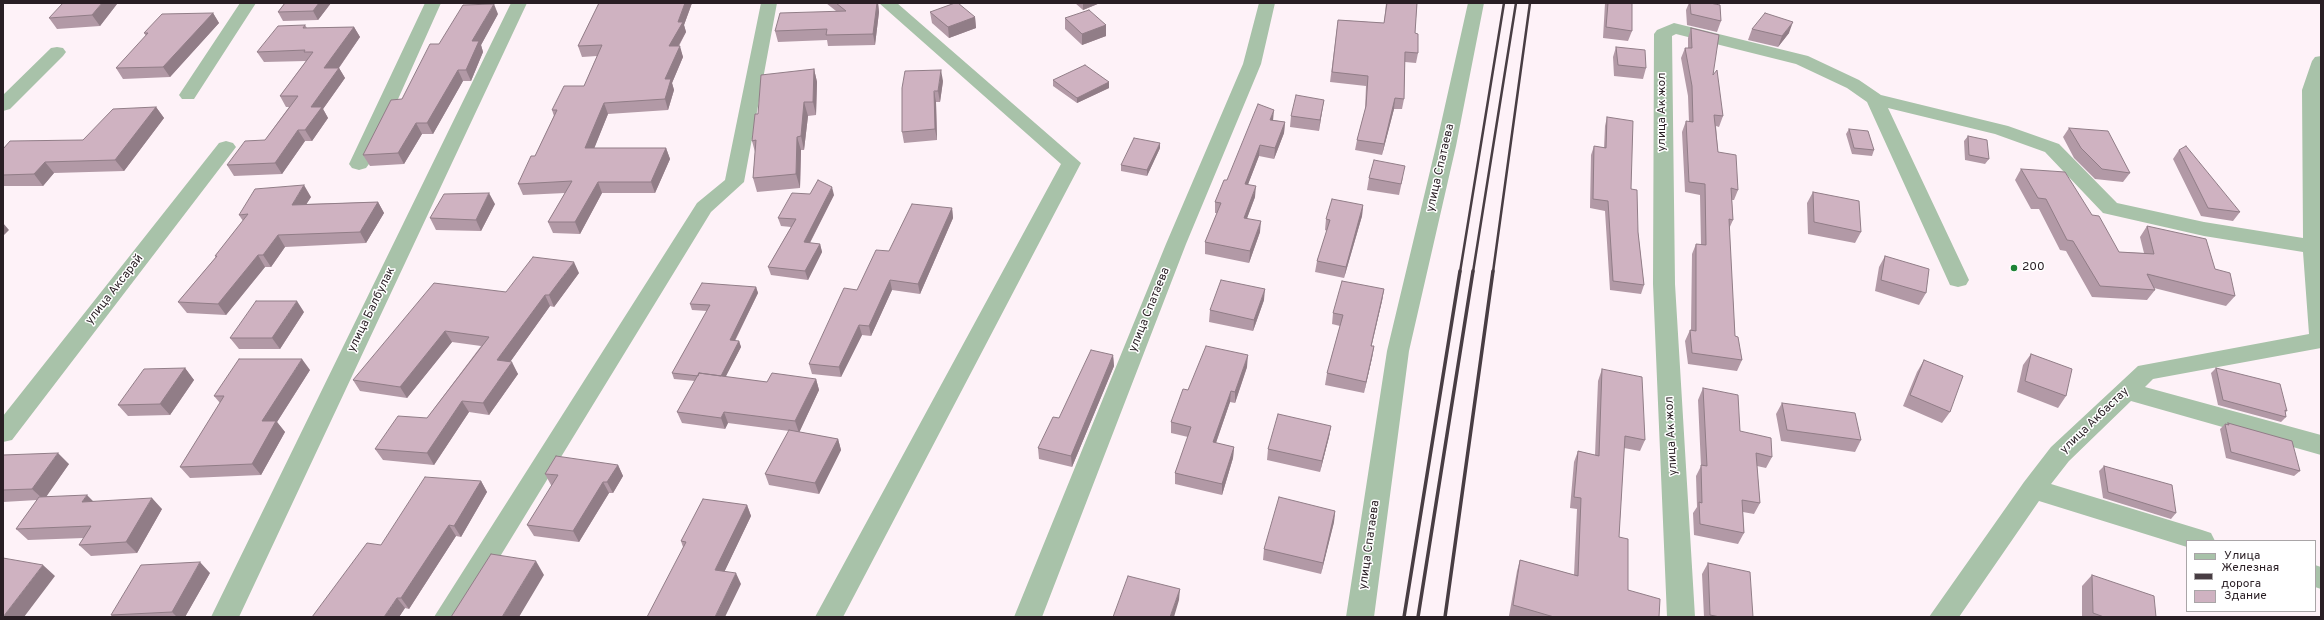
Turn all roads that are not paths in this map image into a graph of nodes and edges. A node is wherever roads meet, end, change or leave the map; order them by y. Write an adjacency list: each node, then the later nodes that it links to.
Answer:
1 (248, 3): 10 (street)
2 (433, 3): 14 (street)
3 (519, 3): 23 (street, улица Балбулак)
4 (769, 3): 24 (street)
5 (887, 3): 25 (street)
6 (1267, 3): 26 (street, улица Спатаева)
7 (1476, 3): 27 (street, улица Спатаева)
8 (57, 52): 12 (street)
9 (2321, 61): 15 (street)
10 (188, 95)
11 (1875, 99): 15 (street); 16 (street); 28 (street, улица Ак жол)
12 (3, 105)
13 (226, 147): 19 (street, улица Аксарай)
14 (359, 164)
15 (2313, 247): 17 (street)
16 (1958, 280)
17 (2321, 340): 18 (street, улица Акбастау)
18 (2127, 391): 20 (street); 21 (street, улица Акбастау)
19 (3, 433)
20 (2321, 445)
21 (2033, 489): 22 (street); 29 (street, улица Акбастау)
22 (2199, 540)
23 (225, 617)
24 (448, 617)
25 (829, 617)
26 (1028, 617)
27 (1360, 617)
28 (1681, 617)
29 (1943, 617)

